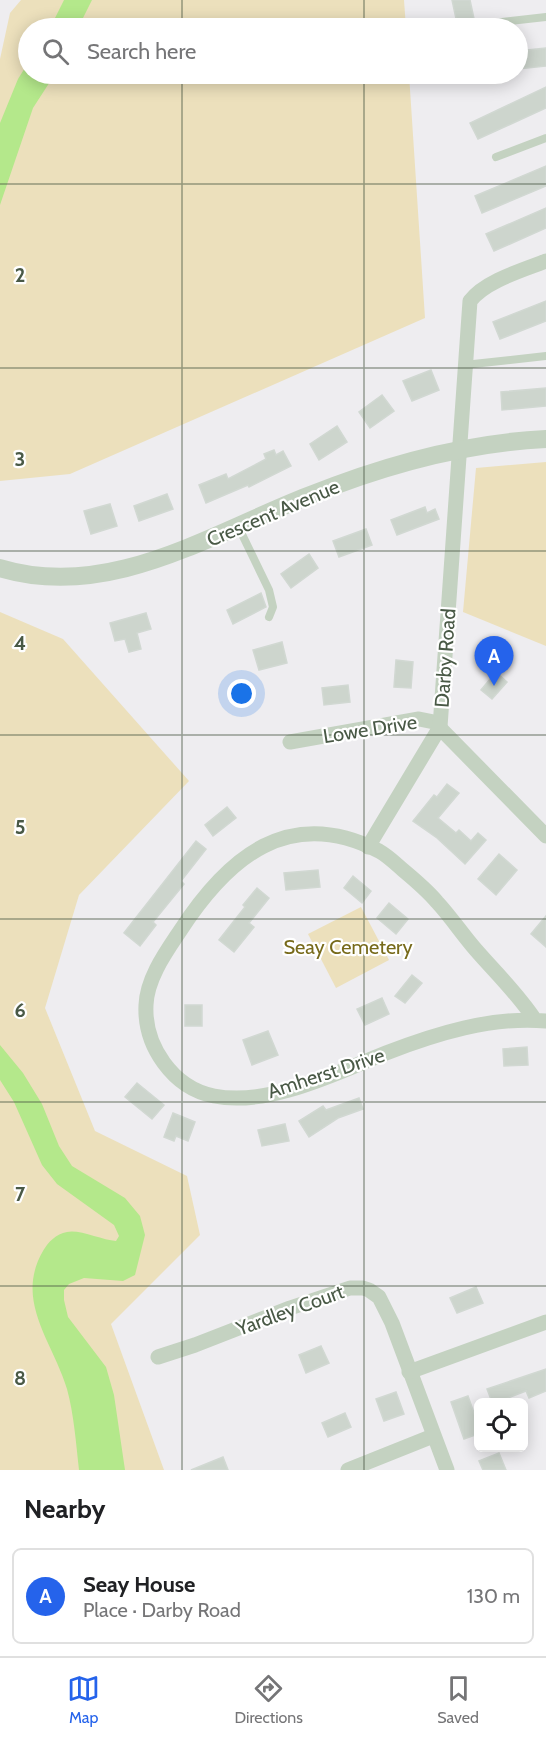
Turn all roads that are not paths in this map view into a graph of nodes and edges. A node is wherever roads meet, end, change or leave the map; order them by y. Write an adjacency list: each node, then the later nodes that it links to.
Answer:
1 (546, 17): 2 (lane)
2 (528, 19)
3 (546, 138): 4 (lane)
4 (496, 157)
5 (546, 261): 7 (street, Darby Road)
6 (546, 356): 7 (lane)
7 (464, 365): 9 (street, Darby Road)
8 (546, 439): 9 (street, Crescent Avenue)
9 (458, 450): 10 (street, Crescent Avenue); 13 (street, Darby Road)
10 (238, 526): 11 (street, Crescent Avenue); 12 (lane)
11 (0, 568)
12 (269, 617)
13 (440, 727): 14 (street, Lowe Drive); 15 (street, Lowe Drive); 16 (street, Darby Road)
14 (290, 742)
15 (546, 836)
16 (368, 847): 17 (street, Amherst Drive); 17 (street, Amherst Drive)
17 (541, 1021)
18 (546, 1322): 20 (street)
19 (158, 1358): 20 (street, Yardley Court)
20 (410, 1372): 21 (street)
21 (433, 1436): 22 (street); 23 (street)
22 (348, 1470)
23 (447, 1470)

